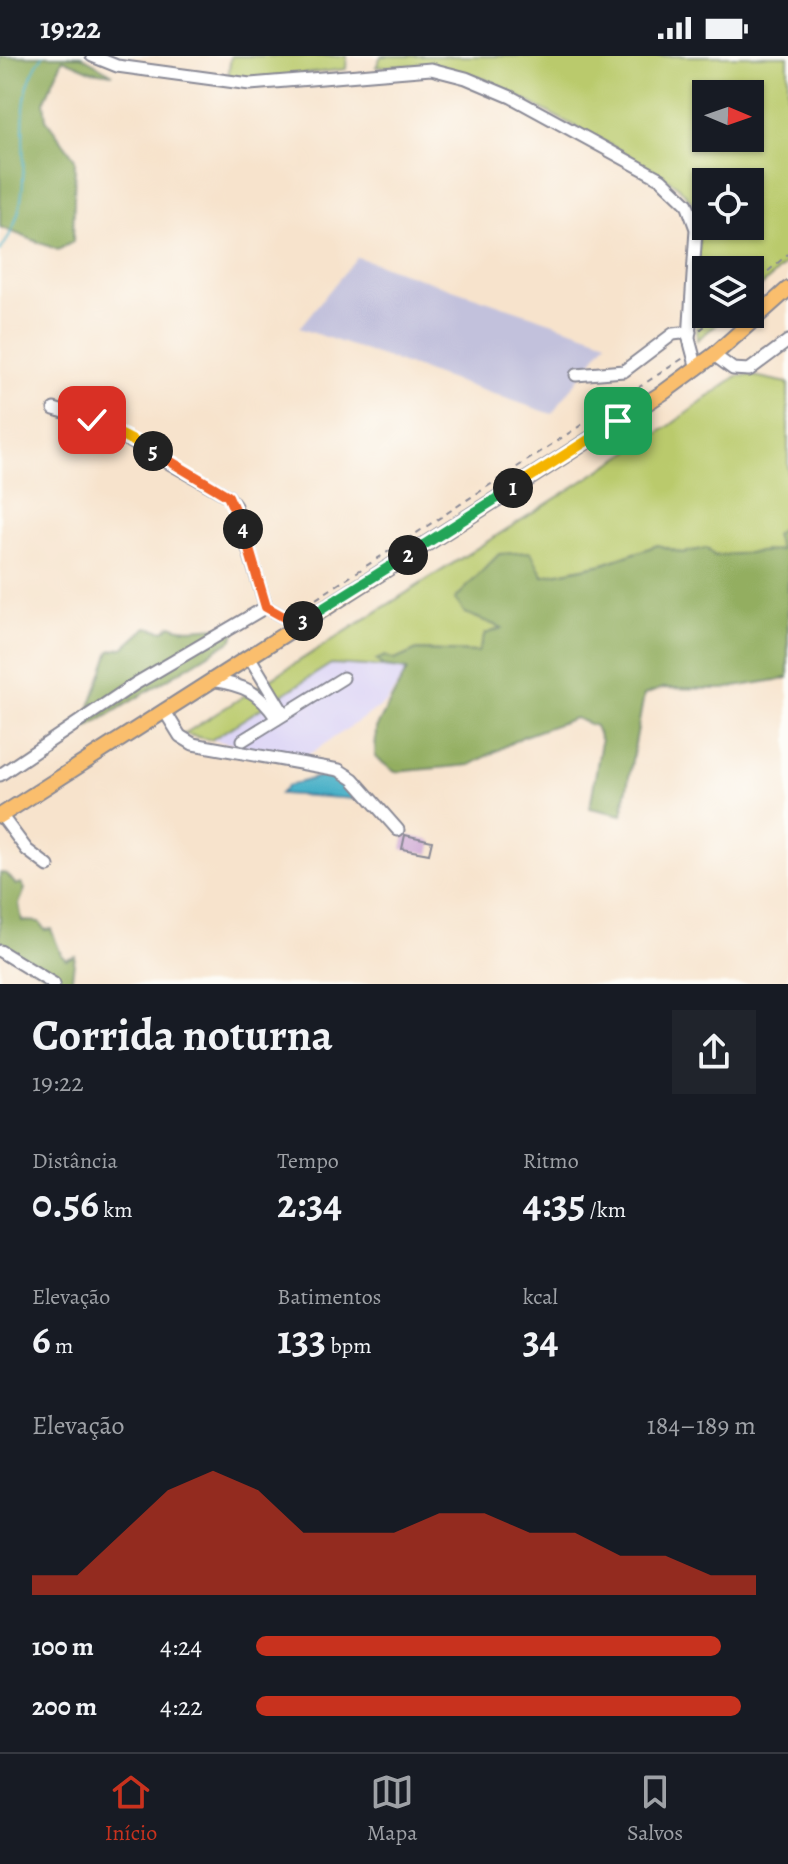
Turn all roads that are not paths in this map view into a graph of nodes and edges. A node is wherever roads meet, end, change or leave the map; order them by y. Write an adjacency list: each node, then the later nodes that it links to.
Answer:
1 (92, 56): 3 (street)
2 (788, 289): 5 (main road)
3 (690, 341): 6 (street); 7 (street)
4 (788, 341): 5 (street)
5 (714, 355): 6 (main road)
6 (697, 369): 10 (main road)
7 (576, 375)
8 (54, 409): 9 (street)
9 (266, 607): 10 (street); 18 (street)
10 (298, 625): 11 (main road)
11 (249, 656): 13 (main road); 14 (street)
12 (343, 678): 16 (street)
13 (211, 680): 14 (street); 15 (main road)
14 (263, 690): 16 (street)
15 (164, 710): 19 (main road); 20 (street)
16 (281, 716): 17 (street)
17 (243, 740)
18 (0, 775)
19 (1, 816): 21 (street)
20 (398, 830)
21 (48, 866)
22 (0, 951): 23 (street)
23 (54, 984)

